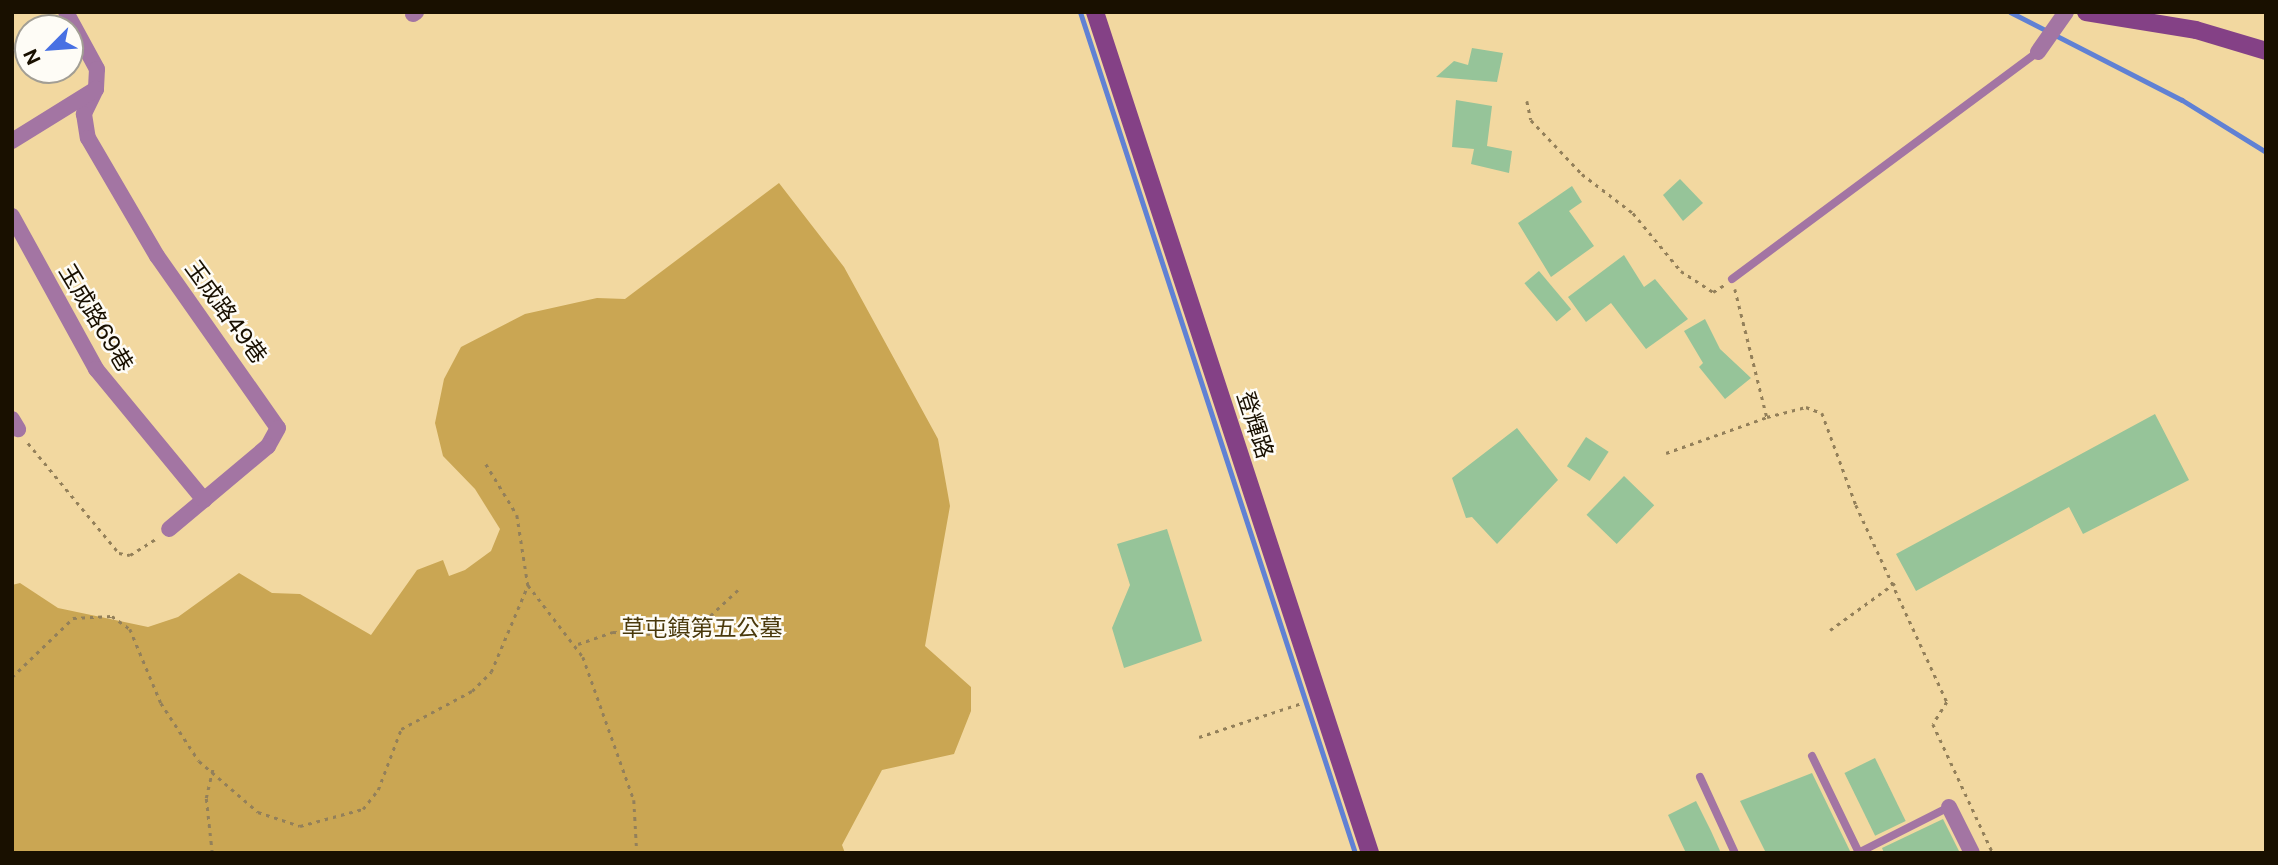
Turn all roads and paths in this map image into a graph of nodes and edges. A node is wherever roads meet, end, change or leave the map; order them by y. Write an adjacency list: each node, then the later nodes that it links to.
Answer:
1 (66, 12): 7 (street)
2 (1096, 12): 24 (street, 登輝路)
3 (2066, 12): 5 (street)
4 (2086, 12): 6 (street)
5 (2043, 46): 11 (lane)
6 (2266, 51)
7 (96, 89): 9 (street); 16 (street, 玉成路49巷)
8 (1527, 101): 11 (path)
9 (12, 141)
10 (12, 216): 16 (street, 玉成路69巷)
11 (1732, 279): 12 (path)
12 (1767, 416): 14 (path); 18 (path)
13 (15, 424): 17 (path)
14 (1666, 453)
15 (486, 464): 19 (path)
16 (204, 500): 17 (street, 玉成路49巷)
17 (169, 529)
18 (1895, 583): 21 (path); 36 (path)
19 (528, 585): 22 (path); 27 (path)
20 (741, 587): 22 (path)
21 (1830, 631)
22 (576, 645): 31 (path)
23 (12, 677): 27 (path)
24 (1319, 697): 25 (path); 32 (street, 登輝路)
25 (1199, 737)
26 (1812, 756): 34 (lane)
27 (213, 767): 30 (path)
28 (1700, 777): 33 (lane)
29 (1949, 807): 34 (lane); 35 (street)
30 (212, 853)
31 (637, 853)
32 (1370, 853)
33 (1735, 853)
34 (1859, 853)
35 (1972, 853)
36 (1993, 853)

